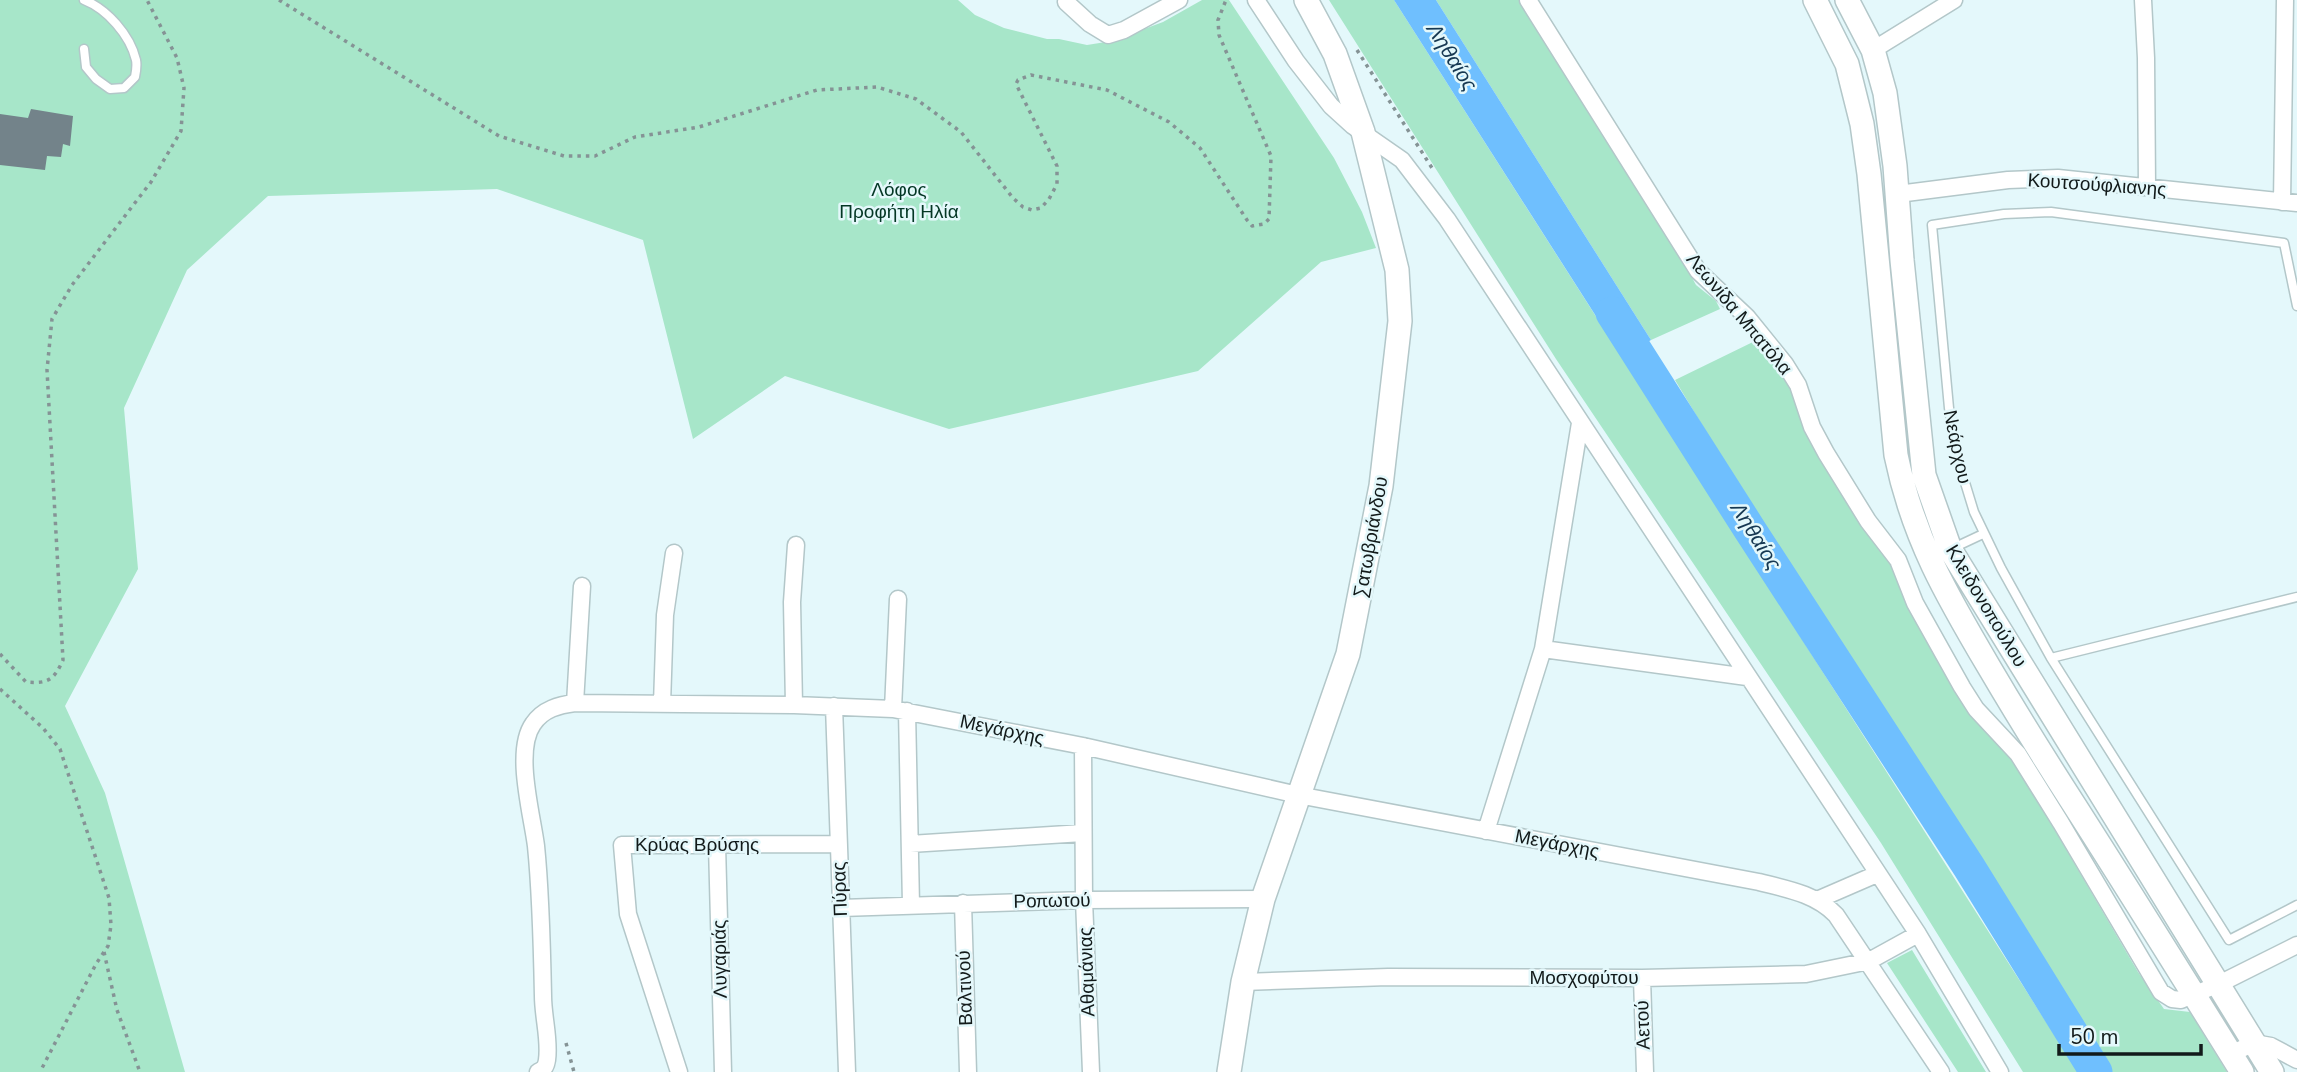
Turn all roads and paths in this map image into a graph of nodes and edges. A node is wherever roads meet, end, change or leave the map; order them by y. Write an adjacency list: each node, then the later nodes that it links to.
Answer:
1 (84, 0): 15 (lane)
2 (147, 0): 31 (path)
3 (279, 0): 5 (path)
4 (1180, 0): 14 (street)
5 (1226, 0)
6 (1256, 0): 17 (street)
7 (1306, 0): 17 (street, Σατωβριάνδου)
8 (1528, 0): 40 (street, Λεωνίδα Μπατόλα)
9 (1815, 0): 40 (street, Κλειδονοπούλου)
10 (1847, 0): 16 (street, Κλειδονοπούλου)
11 (1954, 0): 16 (street)
12 (2143, 0): 18 (street)
13 (2285, 0): 20 (street)
14 (1066, 2)
15 (84, 49)
16 (1873, 50): 19 (street, Κλειδονοπούλου)
17 (1363, 132): 22 (street); 42 (street, Σατωβριάνδου)
18 (2147, 187): 19 (street, Κουτσούφλιανης); 20 (street, Κουτσούφλιανης)
19 (1898, 194): 25 (street, Κλειδονοπούλου)
20 (2289, 203)
21 (2297, 306): 23 (lane, Νεάρχου)
22 (1580, 424): 30 (street); 33 (street)
23 (1983, 534): 25 (lane); 32 (lane, Νεάρχου)
24 (796, 545): 37 (street)
25 (1950, 549): 62 (street, Κλειδονοπούλου)
26 (674, 553): 36 (street)
27 (582, 586): 35 (street)
28 (2297, 597): 32 (lane)
29 (898, 599): 39 (street)
30 (1543, 649): 33 (street); 43 (street)
31 (0, 654)
32 (2051, 658): 54 (lane, Νεάρχου)
33 (1747, 677): 48 (street)
34 (0, 689): 58 (path)
35 (575, 703): 36 (street, Μεγάρχης); 69 (street, Μεγάρχης)
36 (662, 704): 37 (street, Μεγάρχης)
37 (794, 705): 38 (street, Μεγάρχης)
38 (834, 706): 39 (street, Μεγάρχης); 45 (street, Πύρας)
39 (900, 710): 41 (street, Μεγάρχης); 46 (street)
40 (2025, 745): 63 (street, Κλειδονοπούλου)
41 (1083, 746): 42 (street, Μεγάρχης); 44 (street, Αθαμάνιας)
42 (1298, 795): 43 (street, Μεγάρχης); 49 (street, Σατωβριάνδου)
43 (1486, 831): 51 (street, Μεγάρχης)
44 (1083, 833): 46 (street); 50 (street, Αθαμάνιας)
45 (839, 844): 47 (street, Κρύας Βρύσης); 55 (street, Πύρας)
46 (910, 844): 53 (street)
47 (717, 845): 70 (street, Κρύας Βρύσης); 71 (street, Λυγαριάς)
48 (1877, 874): 51 (street); 56 (street)
49 (1263, 899): 50 (street, Ροπωτού); 61 (street, Σατωβριάνδου)
50 (1084, 900): 52 (street, Ροπωτού); 74 (street, Αθαμάνιας)
51 (1817, 900): 59 (street, Μεγάρχης)
52 (963, 903): 53 (street, Ροπωτού); 73 (street, Βαλτινού)
53 (911, 905): 55 (street, Ροπωτού)
54 (2297, 905)
55 (841, 908): 72 (street, Πύρας)
56 (1917, 934): 59 (street, Μοσχοφύτου); 78 (street)
57 (2297, 945): 62 (street)
58 (104, 952): 67 (path); 68 (path)
59 (1869, 961): 60 (street, Μοσχοφύτου); 77 (street, Μεγάρχης)
60 (1642, 978): 61 (street, Μοσχοφύτου); 76 (street, Αετού)
61 (1243, 982): 75 (street, Σατωβριάνδου)
62 (2219, 984): 63 (street); 64 (street, Κλειδονοπούλου)
63 (2196, 994): 66 (street, Κλειδονοπούλου)
64 (2254, 1043): 65 (street); 66 (street); 79 (street, Κλειδονοπούλου)
65 (2297, 1060)
66 (2237, 1063)
67 (40, 1072)
68 (140, 1072)
69 (538, 1072)
70 (679, 1072)
71 (723, 1072)
72 (847, 1072)
73 (968, 1072)
74 (1091, 1072)
75 (1229, 1072)
76 (1645, 1072)
77 (1941, 1072)
78 (2000, 1072)
79 (2272, 1072)

